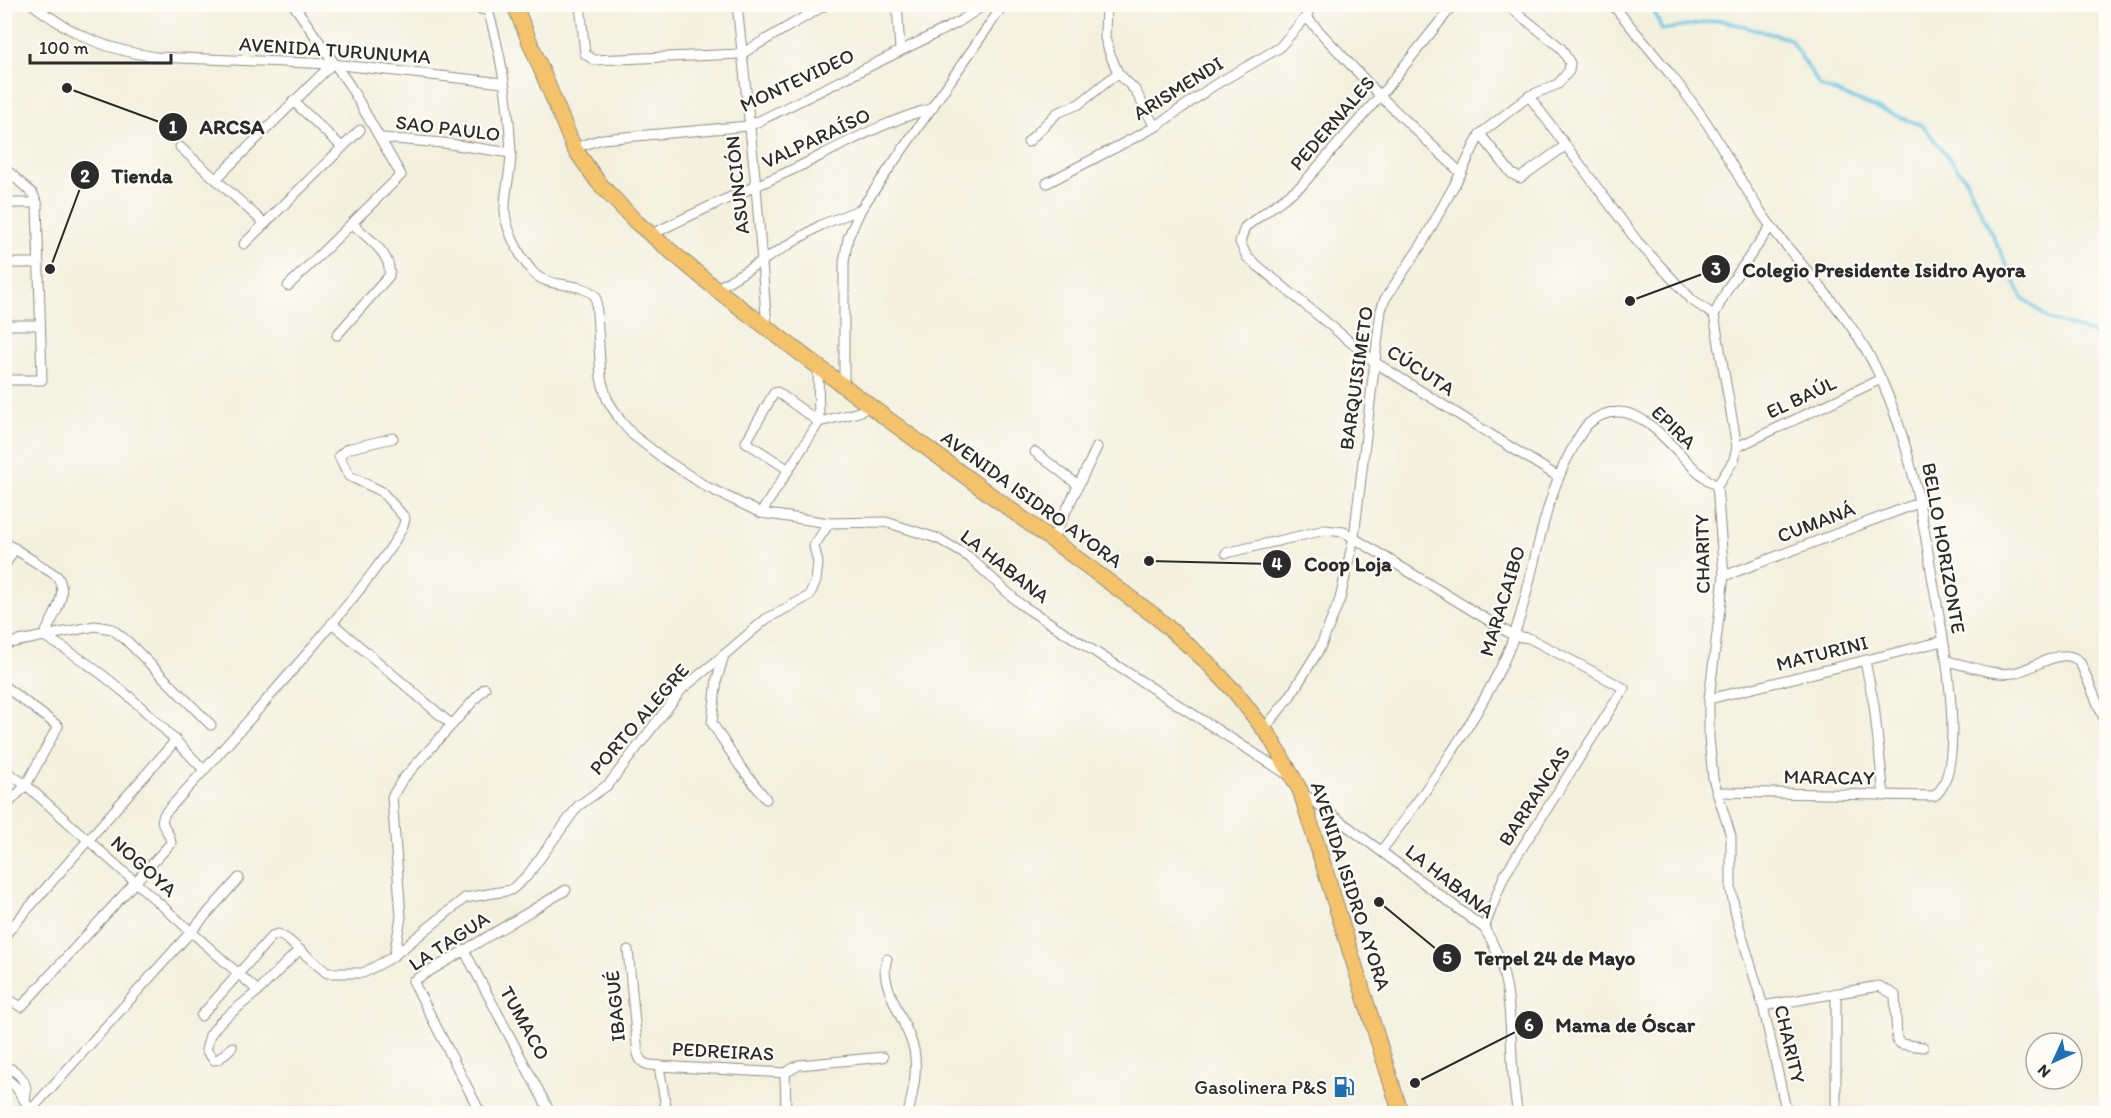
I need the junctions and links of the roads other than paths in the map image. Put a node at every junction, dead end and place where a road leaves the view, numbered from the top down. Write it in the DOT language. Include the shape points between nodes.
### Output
graph roads {
  1 [pos="32,4"];
  2 [pos="293,4"];
  3 [pos="301,4"];
  4 [pos="451,4"];
  5 [pos="514,4"];
  6 [pos="580,4"];
  7 [pos="737,4"];
  8 [pos="827,4"];
  9 [pos="897,4"];
  10 [pos="986,4"];
  11 [pos="1004,4"];
  12 [pos="1106,4"];
  13 [pos="1312,4"];
  14 [pos="1454,4"];
  15 [pos="1506,4"];
  16 [pos="1612,4"];
  17 [pos="487,7"];
  18 [pos="300,16"];
  19 [pos="1306,17"];
  20 [pos="900,50"];
  21 [pos="741,54"];
  22 [pos="332,64"];
  23 [pos="1118,73"];
  24 [pos="503,84"];
  25 [pos="1380,96"];
  26 [pos="1529,96"];
  27 [pos="293,101"];
  28 [pos="933,108"];
  29 [pos="749,126"];
  30 [pos="1155,127"];
  31 [pos="360,130"];
  32 [pos="1480,134"];
  33 [pos="382,138"];
  34 [pos="1028,141"];
  35 [pos="1565,146"];
  36 [pos="180,147"];
  37 [pos="342,147"];
  38 [pos="574,148"];
  39 [pos="511,153"];
  40 [pos="6,171"];
  41 [pos="1461,173"];
  42 [pos="216,179"];
  43 [pos="1047,183"];
  44 [pos="756,186"];
  45 [pos="4,203"];
  46 [pos="37,203"];
  47 [pos="861,209"];
  48 [pos="265,224"];
  49 [pos="353,224"];
  50 [pos="1771,226"];
  51 [pos="651,235"];
  52 [pos="244,244"];
  53 [pos="1247,257"];
  54 [pos="762,261"];
  55 [pos="38,262"];
  56 [pos="4,263"];
  57 [pos="288,286"];
  58 [pos="716,288"];
  59 [pos="1714,315"];
  60 [pos="4,325"];
  61 [pos="40,325"];
  62 [pos="767,327"];
  63 [pos="337,334"];
  64 [pos="1376,363"];
  65 [pos="818,366"];
  66 [pos="1881,379"];
  67 [pos="4,380"];
  68 [pos="844,386"];
  69 [pos="870,406"];
  70 [pos="1600,416"];
  71 [pos="819,422"];
  72 [pos="393,438"];
  73 [pos="1097,447"];
  74 [pos="1737,447"];
  75 [pos="1035,452"];
  76 [pos="789,470"];
  77 [pos="1557,476"];
  78 [pos="1078,485"];
  79 [pos="1717,486"];
  80 [pos="1921,502"];
  81 [pos="761,513"];
  82 [pos="830,523"];
  83 [pos="1354,537"];
  84 [pos="1052,540"];
  85 [pos="4,542"];
  86 [pos="15,548"];
  87 [pos="1226,553"];
  88 [pos="4,567"];
  89 [pos="1724,576"];
  90 [pos="332,623"];
  91 [pos="44,636"];
  92 [pos="1514,636"];
  93 [pos="1943,641"];
  94 [pos="4,644"];
  95 [pos="724,655"];
  96 [pos="1865,661"];
  97 [pos="1947,661"];
  98 [pos="4,686"];
  99 [pos="485,688"];
  100 [pos="1709,699"];
  101 [pos="2106,723"];
  102 [pos="211,725"];
  103 [pos="452,725"];
  104 [pos="1264,729"];
  105 [pos="176,740"];
  106 [pos="4,770"];
  107 [pos="204,770"];
  108 [pos="26,785"];
  109 [pos="1297,785"];
  110 [pos="1716,792"];
  111 [pos="1939,793"];
  112 [pos="1884,796"];
  113 [pos="766,799"];
  114 [pos="4,808"];
  115 [pos="89,842"];
  116 [pos="1382,850"];
  117 [pos="239,878"];
  118 [pos="135,883"];
  119 [pos="566,890"];
  120 [pos="1484,928"];
  121 [pos="190,932"];
  122 [pos="4,936"];
  123 [pos="299,950"];
  124 [pos="464,950"];
  125 [pos="628,950"];
  126 [pos="392,956"];
  127 [pos="887,959"];
  128 [pos="239,974"];
  129 [pos="258,991"];
  130 [pos="1836,993"];
  131 [pos="4,996"];
  132 [pos="1763,1005"];
  133 [pos="201,1016"];
  134 [pos="232,1047"];
  135 [pos="1923,1047"];
  136 [pos="883,1057"];
  137 [pos="4,1065"];
  138 [pos="659,1066"];
  139 [pos="785,1073"];
  140 [pos="4,1076"];
  141 [pos="25,1100"];
  142 [pos="1836,1103"];
  143 [pos="32,1112"];
  144 [pos="481,1113"];
  145 [pos="551,1113"];
  146 [pos="667,1113"];
  147 [pos="786,1113"];
  148 [pos="908,1113"];
  149 [pos="1401,1113"];
  150 [pos="1518,1113"];
  151 [pos="1787,1113"];
  1 -- 22 [label="street, AVENIDA TURUNUMA" via="83,37 130,53"];
  2 -- 18 [label="street"];
  3 -- 18 [label="street"];
  4 -- 17 [label="street"];
  5 -- 38 [label="main road, AVENIDA ISIDRO AYORA"];
  6 -- 21 [label="street" via="588,58"];
  7 -- 21 [label="street, ASUNCIÓN"];
  8 -- 21 [label="street"];
  9 -- 20 [label="street"];
  10 -- 20 [label="street, MONTEVIDEO"];
  11 -- 28 [label="street"];
  12 -- 23 [label="street" via="1105,38"];
  13 -- 19 [label="street, ARISMENDI"];
  14 -- 25 [label="street, PEDERNALES"];
  15 -- 26 [label="street, BARQUISIMETO" via="1561,48 1570,63 1569,71 1558,84"];
  16 -- 50 [label="street, BELLO HORIZONTE" via="1678,84"];
  17 -- 24 [label="street"];
  18 -- 22 [label="street"];
  19 -- 25 [label="street"];
  19 -- 30 [label="street, ARISMENDI" via="1279,48 1213,86"];
  20 -- 29 [label="street, MONTEVIDEO"];
  21 -- 29 [label="street, ASUNCIÓN"];
  22 -- 24 [label="street, AVENIDA TURUNUMA"];
  22 -- 27 [label="street"];
  22 -- 33 [label="street"];
  23 -- 30 [label="street" via="1135,90"];
  23 -- 34 [label="street" via="1087,99 1057,113"];
  24 -- 39 [label="street"];
  25 -- 41 [label="street"];
  25 -- 53 [label="street, PEDERNALES" via="1302,185 1245,227 1240,242"];
  26 -- 32 [label="street, BARQUISIMETO"];
  26 -- 35 [label="street"];
  27 -- 37 [label="street"];
  27 -- 42 [label="street"];
  28 -- 44 [label="street, VALPARAÍSO" via="906,116"];
  28 -- 47 [label="street"];
  29 -- 38 [label="street, MONTEVIDEO" via="602,139"];
  29 -- 44 [label="street, ASUNCIÓN"];
  30 -- 43 [label="street, ARISMENDI"];
  31 -- 37 [label="street"];
  32 -- 35 [label="street" via="1512,174 1520,178"];
  32 -- 41 [label="street, BARQUISIMETO"];
  33 -- 39 [label="street, SAO PAULO"];
  33 -- 49 [label="street" via="401,176"];
  35 -- 59 [label="street" via="1637,241 1693,301"];
  36 -- 42 [label="street"];
  37 -- 48 [label="street"];
  38 -- 51 [label="main road, AVENIDA ISIDRO AYORA" via="615,201"];
  39 -- 81 [label="street, LA HABANA" via="505,217 525,261 537,277 587,290 596,297 601,378 607,399 620,420 664,459 707,487"];
  40 -- 46 [label="street" via="33,194"];
  41 -- 64 [label="street, BARQUISIMETO" via="1422,244 1385,299"];
  42 -- 48 [label="street"];
  44 -- 51 [label="street, VALPARAÍSO" via="701,208"];
  44 -- 54 [label="street, ASUNCIÓN"];
  45 -- 46 [label="street"];
  46 -- 55 [label="street"];
  47 -- 54 [label="street" via="821,225"];
  47 -- 68 [label="street" via="848,238 844,262"];
  48 -- 52 [label="street"];
  49 -- 57 [label="street"];
  49 -- 63 [label="street" via="386,256 390,268 388,276"];
  50 -- 59 [label="street" via="1729,286"];
  50 -- 66 [label="street, BELLO HORIZONTE" via="1858,336"];
  51 -- 58 [label="main road, AVENIDA ISIDRO AYORA"];
  53 -- 64 [label="street, CÚCUTA"];
  54 -- 58 [label="street"];
  54 -- 62 [label="street, ASUNCIÓN"];
  55 -- 56 [label="street"];
  55 -- 61 [label="street"];
  58 -- 62 [label="main road, AVENIDA ISIDRO AYORA"];
  59 -- 74 [label="street"];
  60 -- 61 [label="street"];
  61 -- 67 [label="street" via="42,380"];
  62 -- 65 [label="main road, AVENIDA ISIDRO AYORA"];
  64 -- 77 [label="street, CÚCUTA"];
  64 -- 83 [label="street, BARQUISIMETO"];
  65 -- 68 [label="main road, AVENIDA ISIDRO AYORA"];
  65 -- 71 [label="street"];
  66 -- 74 [label="street, EL BAÚL"];
  66 -- 80 [label="street, BELLO HORIZONTE" via="1903,436"];
  68 -- 69 [label="main road, AVENIDA ISIDRO AYORA"];
  69 -- 71 [label="street"];
  69 -- 84 [label="main road, AVENIDA ISIDRO AYORA"];
  70 -- 77 [label="street, MARACAIBO" via="1579,436"];
  70 -- 79 [label="street, EPIRA" via="1615,412 1636,415 1648,422 1692,468"];
  71 -- 76 [label="street"];
  71 -- 76 [label="street" via="774,393 746,442"];
  72 -- 90 [label="street" via="347,449 339,456 349,476 381,491 406,521"];
  73 -- 78 [label="street"];
  74 -- 79 [label="street, CHARITY" via="1734,460"];
  75 -- 78 [label="street"];
  76 -- 81 [label="street"];
  77 -- 92 [label="street, MARACAIBO"];
  78 -- 84 [label="street"];
  79 -- 89 [label="street, CHARITY"];
  80 -- 89 [label="street, CUMANÁ"];
  80 -- 93 [label="street, BELLO HORIZONTE"];
  81 -- 82 [label="street, LA HABANA"];
  82 -- 95 [label="street, PORTO ALEGRE" via="814,546 818,563 809,596 766,619"];
  82 -- 109 [label="street, LA HABANA" via="886,522 939,539 969,557 1020,604"];
  83 -- 87 [label="street" via="1325,530"];
  83 -- 92 [label="street"];
  83 -- 104 [label="street, BARQUISIMETO" via="1340,599 1326,636"];
  84 -- 104 [label="main road, AVENIDA ISIDRO AYORA" via="1179,636 1236,693"];
  85 -- 86 [label="street"];
  86 -- 88 [label="street"];
  86 -- 91 [label="street" via="63,584 63,594"];
  89 -- 100 [label="street, CHARITY"];
  90 -- 103 [label="street"];
  90 -- 107 [label="street"];
  91 -- 94 [label="street"];
  91 -- 102 [label="street" via="95,626 112,629"];
  91 -- 105 [label="street" via="121,687"];
  92 -- 116 [label="street, MARACAIBO" via="1480,705"];
  92 -- 120 [label="street, BARRANCAS" via="1529,638 1624,688 1504,876"];
  93 -- 96 [label="street, MATURINI"];
  93 -- 97 [label="street, BELLO HORIZONTE"];
  95 -- 113 [label="street" via="712,723"];
  95 -- 126 [label="street, PORTO ALEGRE" via="682,689 609,784 578,806 527,876 511,890 465,898"];
  96 -- 100 [label="street, MATURINI"];
  96 -- 112 [label="street"];
  97 -- 101 [label="street" via="2013,673 2061,656 2072,656 2080,662"];
  97 -- 111 [label="street, BELLO HORIZONTE" via="1953,720 1945,779"];
  98 -- 108 [label="street" via="58,726"];
  99 -- 103 [label="street"];
  100 -- 110 [label="street, CHARITY"];
  103 -- 126 [label="street" via="392,797 401,917"];
  104 -- 109 [label="main road, AVENIDA ISIDRO AYORA"];
  105 -- 107 [label="street"];
  105 -- 115 [label="street"];
  106 -- 108 [label="street, NOGOYA"];
  107 -- 118 [label="street" via="161,818 171,843"];
  108 -- 114 [label="street"];
  108 -- 115 [label="street, NOGOYA"];
  109 -- 116 [label="street, LA HABANA"];
  109 -- 149 [label="main road, AVENIDA ISIDRO AYORA"];
  110 -- 112 [label="street, MARACAY"];
  110 -- 132 [label="street, CHARITY" via="1731,836 1731,889 1736,916"];
  111 -- 112 [label="street, MARACAY" via="1929,798"];
  115 -- 118 [label="street, NOGOYA"];
  115 -- 122 [label="street"];
  116 -- 120 [label="street, LA HABANA"];
  117 -- 121 [label="street"];
  118 -- 121 [label="street, NOGOYA"];
  118 -- 131 [label="street" via="21,1007"];
  119 -- 124 [label="street, LA TAGUA"];
  120 -- 150 [label="street, LA HABANA" via="1503,968"];
  121 -- 128 [label="street, NOGOYA"];
  121 -- 143 [label="street"];
  123 -- 126 [label="street, PORTO ALEGRE" via="327,973 363,973"];
  123 -- 128 [label="street, PORTO ALEGRE" via="278,934 272,936"];
  123 -- 129 [label="street"];
  124 -- 144 [label="street, LA TAGUA" via="413,981"];
  124 -- 145 [label="street, TUMACO"];
  125 -- 138 [label="street, IBAGUÉ" via="638,1054 645,1064"];
  127 -- 148 [label="street" via="883,969 887,984 914,1050 916,1069"];
  128 -- 129 [label="street, NOGOYA"];
  128 -- 133 [label="street"];
  129 -- 134 [label="street" via="220,1022 210,1035 206,1050 214,1060"];
  130 -- 132 [label="street"];
  130 -- 135 [label="street" via="1862,987 1886,988 1896,1000 1897,1040"];
  130 -- 142 [label="street"];
  132 -- 151 [label="street, CHARITY"];
  136 -- 139 [label="street" via="799,1065"];
  137 -- 141 [label="street" via="25,1082"];
  138 -- 139 [label="street, PEDREIRAS"];
  138 -- 146 [label="street"];
  139 -- 147 [label="street"];
  140 -- 141 [label="street"];
  141 -- 143 [label="street"];
}
